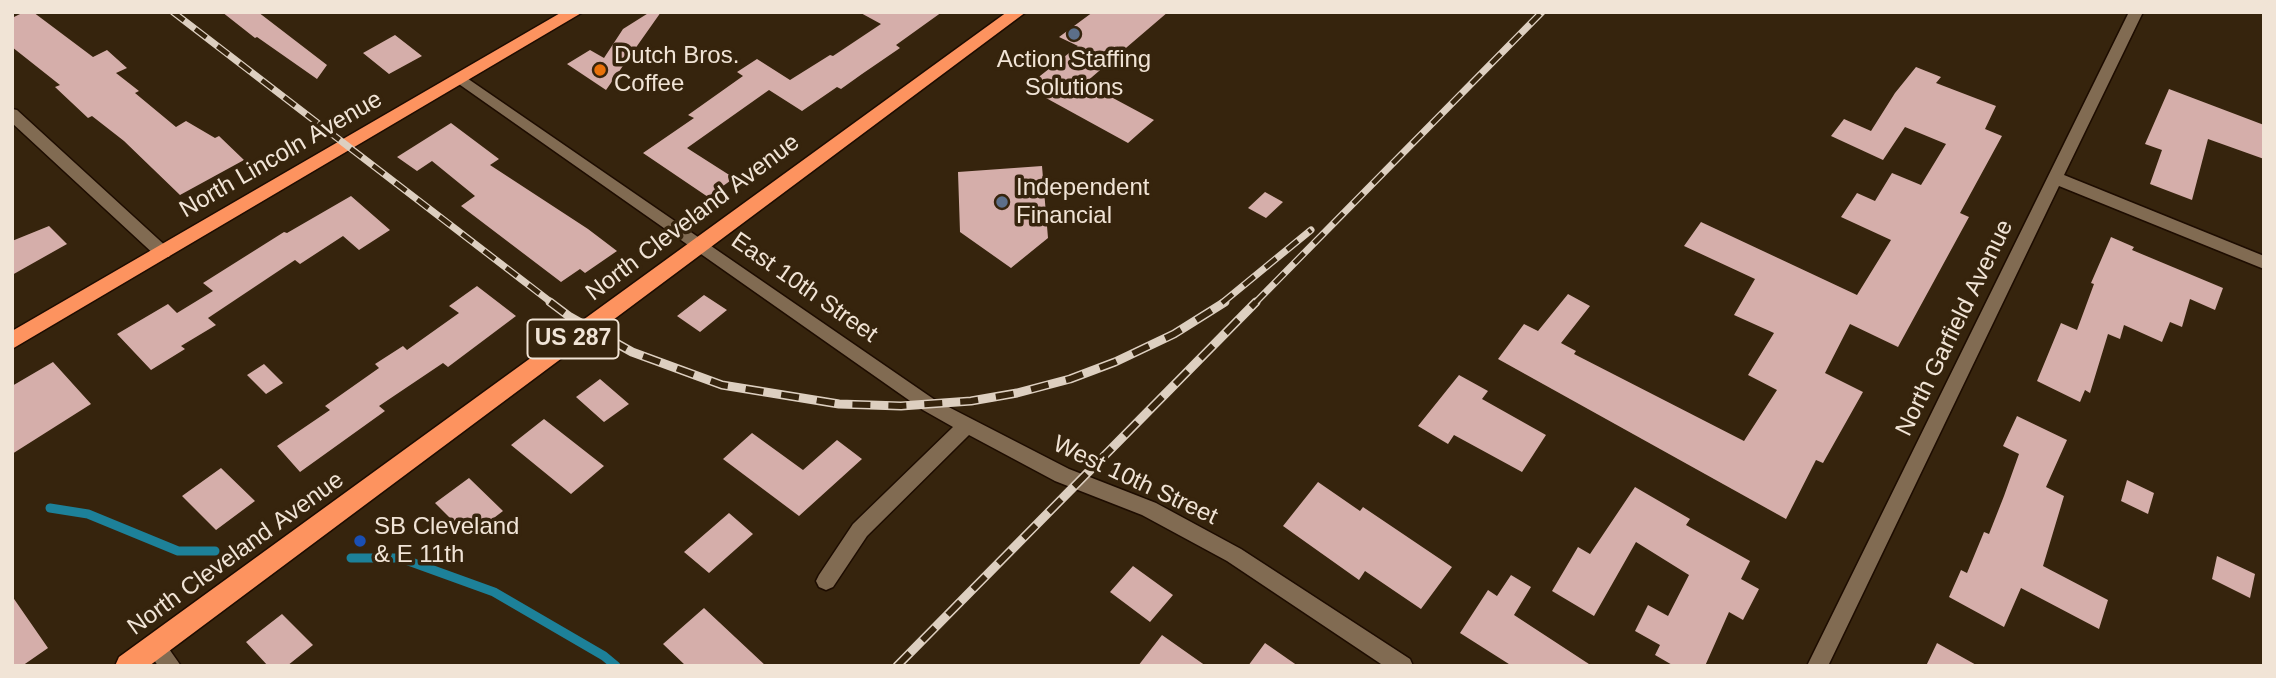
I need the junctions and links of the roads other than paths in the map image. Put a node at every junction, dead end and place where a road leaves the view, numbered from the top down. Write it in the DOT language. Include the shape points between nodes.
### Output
graph roads {
  1 [pos="575,12"];
  2 [pos="1018,12"];
  3 [pos="2136,12"];
  4 [pos="461,79"];
  5 [pos="12,114"];
  6 [pos="2056,178"];
  7 [pos="699,246"];
  8 [pos="163,253"];
  9 [pos="2264,263"];
  10 [pos="12,341"];
  11 [pos="912,394"];
  12 [pos="965,426"];
  13 [pos="825,581"];
  14 [pos="155,646"];
  15 [pos="128,666"];
  16 [pos="171,666"];
  17 [pos="1403,666"];
  18 [pos="1817,666"];
  1 -- 4 [label="highway, North Lincoln Avenue"];
  2 -- 7 [label="highway, North Cleveland Avenue / US 287"];
  3 -- 6 [label="street, North Garfield Avenue"];
  4 -- 7 [label="street, East 10th Street"];
  4 -- 8 [label="highway, North Lincoln Avenue"];
  5 -- 8 [label="street"];
  6 -- 9 [label="street"];
  6 -- 18 [label="street, North Garfield Avenue"];
  7 -- 11 [label="street, East 10th Street"];
  7 -- 14 [label="highway, North Cleveland Avenue / US 287"];
  8 -- 10 [label="highway, North Lincoln Avenue"];
  11 -- 12 [label="street, West 10th Street"];
  12 -- 13 [label="street" via="860,530"];
  12 -- 17 [label="street, West 10th Street" via="1062,475 1149,509 1234,555"];
  14 -- 15 [label="highway, North Cleveland Avenue / US 287"];
  14 -- 16 [label="street"];
}
